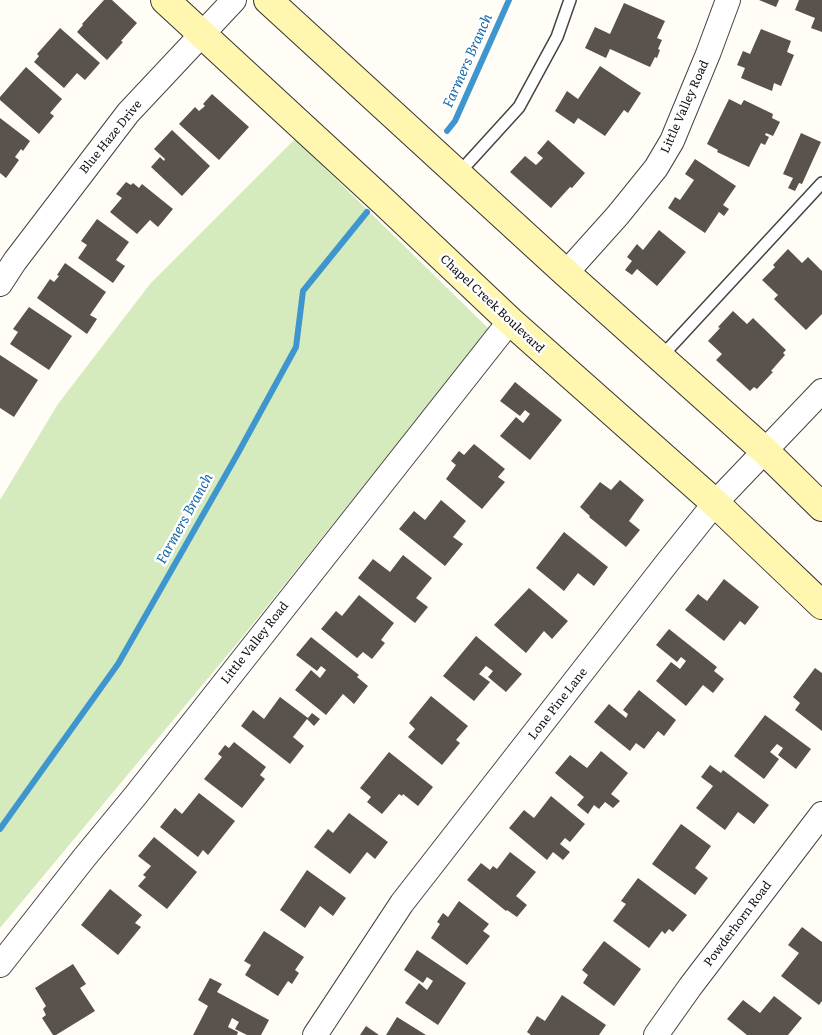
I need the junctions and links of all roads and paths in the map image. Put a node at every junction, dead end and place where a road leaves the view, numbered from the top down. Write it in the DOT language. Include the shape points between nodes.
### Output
graph roads {
  1 [pos="165,0"];
  2 [pos="234,0"];
  3 [pos="268,0"];
  4 [pos="570,0"];
  5 [pos="728,0"];
  6 [pos="202,34"];
  7 [pos="458,174"];
  8 [pos="822,183"];
  9 [pos="566,273"];
  10 [pos="0,284"];
  11 [pos="510,321"];
  12 [pos="661,357"];
  13 [pos="822,391"];
  14 [pos="765,451"];
  15 [pos="714,503"];
  16 [pos="822,508"];
  17 [pos="822,605"];
  18 [pos="822,814"];
  19 [pos="0,965"];
  20 [pos="315,1035"];
  21 [pos="656,1035"];
  1 -- 6 [label="main road, Chapel Creek Boulevard"];
  2 -- 6 [label="street, Blue Haze Drive"];
  3 -- 7 [label="main road"];
  4 -- 7 [label="lane" via="557,37 519,106"];
  5 -- 9 [label="street, Little Valley Road" via="672,141 656,168"];
  6 -- 10 [label="street, Blue Haze Drive" via="128,113"];
  6 -- 11 [label="main road, Chapel Creek Boulevard"];
  7 -- 9 [label="main road"];
  8 -- 12 [label="lane"];
  9 -- 12 [label="main road"];
  11 -- 15 [label="main road, Chapel Creek Boulevard"];
  11 -- 19 [label="street, Little Valley Road"];
  12 -- 14 [label="main road"];
  13 -- 14 [label="street, Lone Pine Lane"];
  14 -- 15 [label="street, Lone Pine Lane"];
  14 -- 16 [label="main road"];
  15 -- 17 [label="main road, Chapel Creek Boulevard"];
  15 -- 20 [label="street, Lone Pine Lane" via="402,903"];
  18 -- 21 [label="street, Powderhorn Road"];
}
